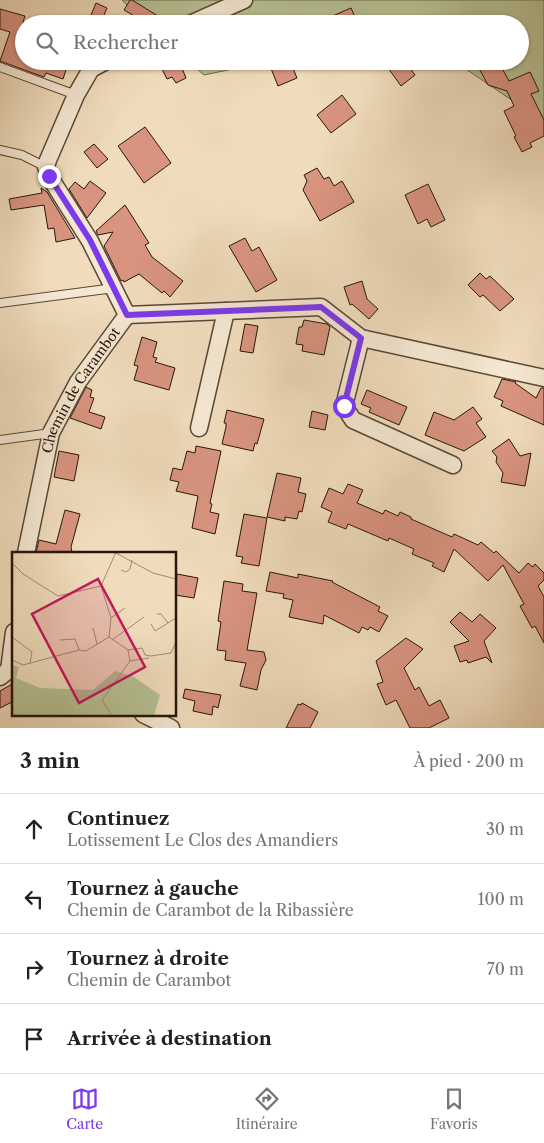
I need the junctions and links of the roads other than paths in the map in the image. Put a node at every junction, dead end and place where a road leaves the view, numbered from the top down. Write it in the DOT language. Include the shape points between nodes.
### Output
graph roads {
  1 [pos="244,0"];
  2 [pos="210,15"];
  3 [pos="0,67"];
  4 [pos="90,70"];
  5 [pos="76,94"];
  6 [pos="0,150"];
  7 [pos="46,167"];
  8 [pos="114,288"];
  9 [pos="0,303"];
  10 [pos="226,311"];
  11 [pos="127,315"];
  12 [pos="361,338"];
  13 [pos="544,378"];
  14 [pos="199,428"];
  15 [pos="51,433"];
  16 [pos="0,440"];
  17 [pos="453,465"];
  18 [pos="26,552"];
  19 [pos="12,644"];
  20 [pos="7,673"];
  21 [pos="147,716"];
  22 [pos="171,728"];
  1 -- 2 [label="street"];
  3 -- 5 [label="lane"];
  4 -- 5 [label="street"];
  5 -- 7 [label="street"];
  6 -- 7 [label="lane" via="22,155"];
  7 -- 8 [label="street, Chemin de Carambot" via="90,240"];
  8 -- 9 [label="lane"];
  8 -- 11 [label="street, Chemin de Carambot"];
  10 -- 11 [label="street"];
  10 -- 12 [label="street" via="321,307"];
  10 -- 14 [label="street"];
  11 -- 15 [label="street, Chemin de Carambot" via="78,382"];
  12 -- 13 [label="street"];
  12 -- 17 [label="street" via="344,406 353,420"];
  15 -- 16 [label="lane"];
  15 -- 18 [label="street, Chemin de Carambot"];
  19 -- 20 [label="street"];
  21 -- 22 [label="street"];
}
